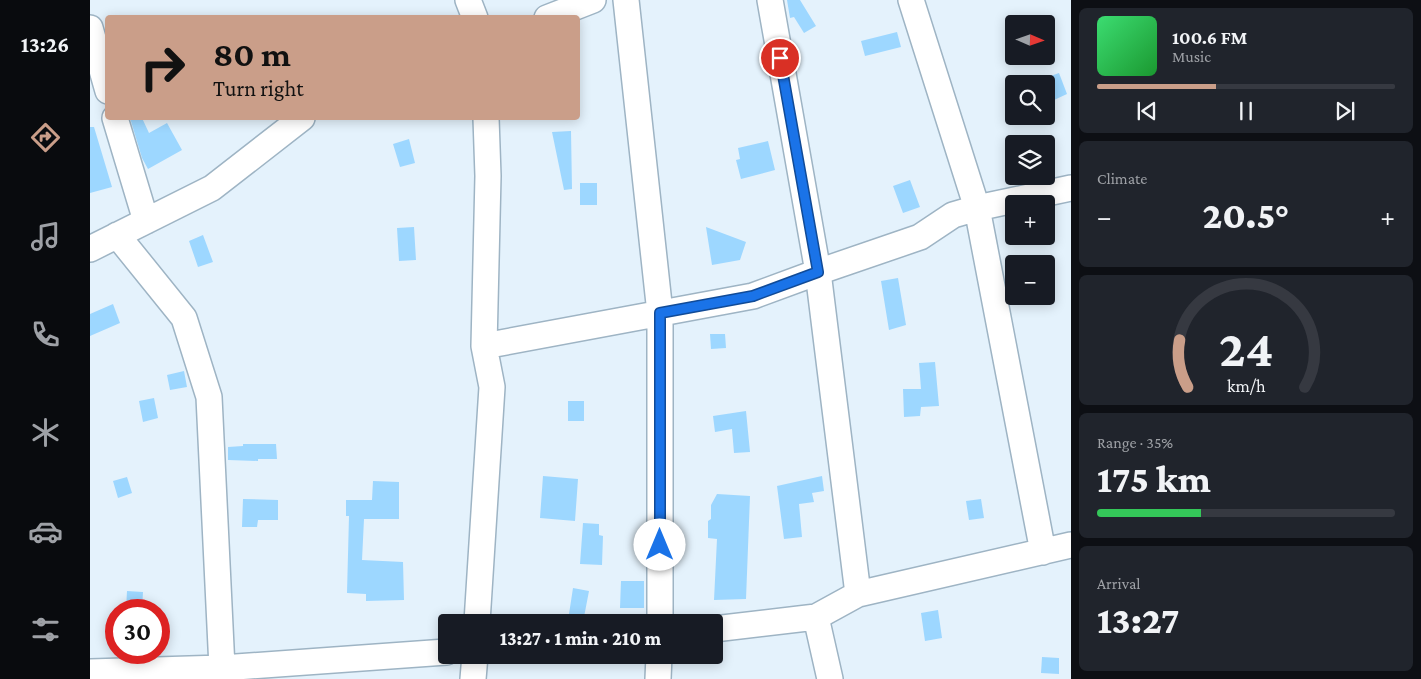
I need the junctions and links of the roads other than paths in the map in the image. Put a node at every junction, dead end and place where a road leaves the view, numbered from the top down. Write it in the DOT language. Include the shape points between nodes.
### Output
graph roads {
  1 [pos="468,0"];
  2 [pos="626,0"];
  3 [pos="770,0"];
  4 [pos="911,0"];
  5 [pos="585,2"];
  6 [pos="474,15"];
  7 [pos="554,15"];
  8 [pos="90,28"];
  9 [pos="105,80"];
  10 [pos="116,120"];
  11 [pos="299,120"];
  12 [pos="486,120"];
  13 [pos="1071,188"];
  14 [pos="977,208"];
  15 [pos="146,221"];
  16 [pos="117,235"];
  17 [pos="90,249"];
  18 [pos="818,272"];
  19 [pos="660,313"];
  20 [pos="484,346"];
  21 [pos="1071,545"];
  22 [pos="1043,552"];
  23 [pos="858,594"];
  24 [pos="478,614"];
  25 [pos="660,614"];
  26 [pos="816,617"];
  27 [pos="723,628"];
  28 [pos="438,653"];
  29 [pos="475,664"];
  30 [pos="659,664"];
  31 [pos="222,668"];
  32 [pos="90,672"];
  33 [pos="474,679"];
  34 [pos="658,679"];
  35 [pos="830,679"];
  1 -- 6 [label="street"];
  2 -- 19 [label="street"];
  3 -- 18 [label="street"];
  4 -- 14 [label="street"];
  5 -- 7 [label="street"];
  8 -- 9 [label="street"];
  10 -- 15 [label="street"];
  11 -- 15 [label="street" via="212,188"];
  12 -- 20 [label="street"];
  13 -- 14 [label="street"];
  14 -- 18 [label="street" via="953,215 920,237"];
  14 -- 22 [label="street"];
  15 -- 16 [label="street"];
  16 -- 17 [label="street"];
  16 -- 31 [label="street" via="184,318 209,397"];
  18 -- 19 [label="street" via="753,296"];
  18 -- 23 [label="street"];
  19 -- 20 [label="street"];
  19 -- 25 [label="street"];
  20 -- 24 [label="street" via="492,387"];
  21 -- 22 [label="street"];
  22 -- 23 [label="street"];
  23 -- 26 [label="street"];
  26 -- 27 [label="street"];
  26 -- 35 [label="street"];
  28 -- 31 [label="street"];
  29 -- 33 [label="street"];
  30 -- 34 [label="street"];
  31 -- 32 [label="street"];
}
